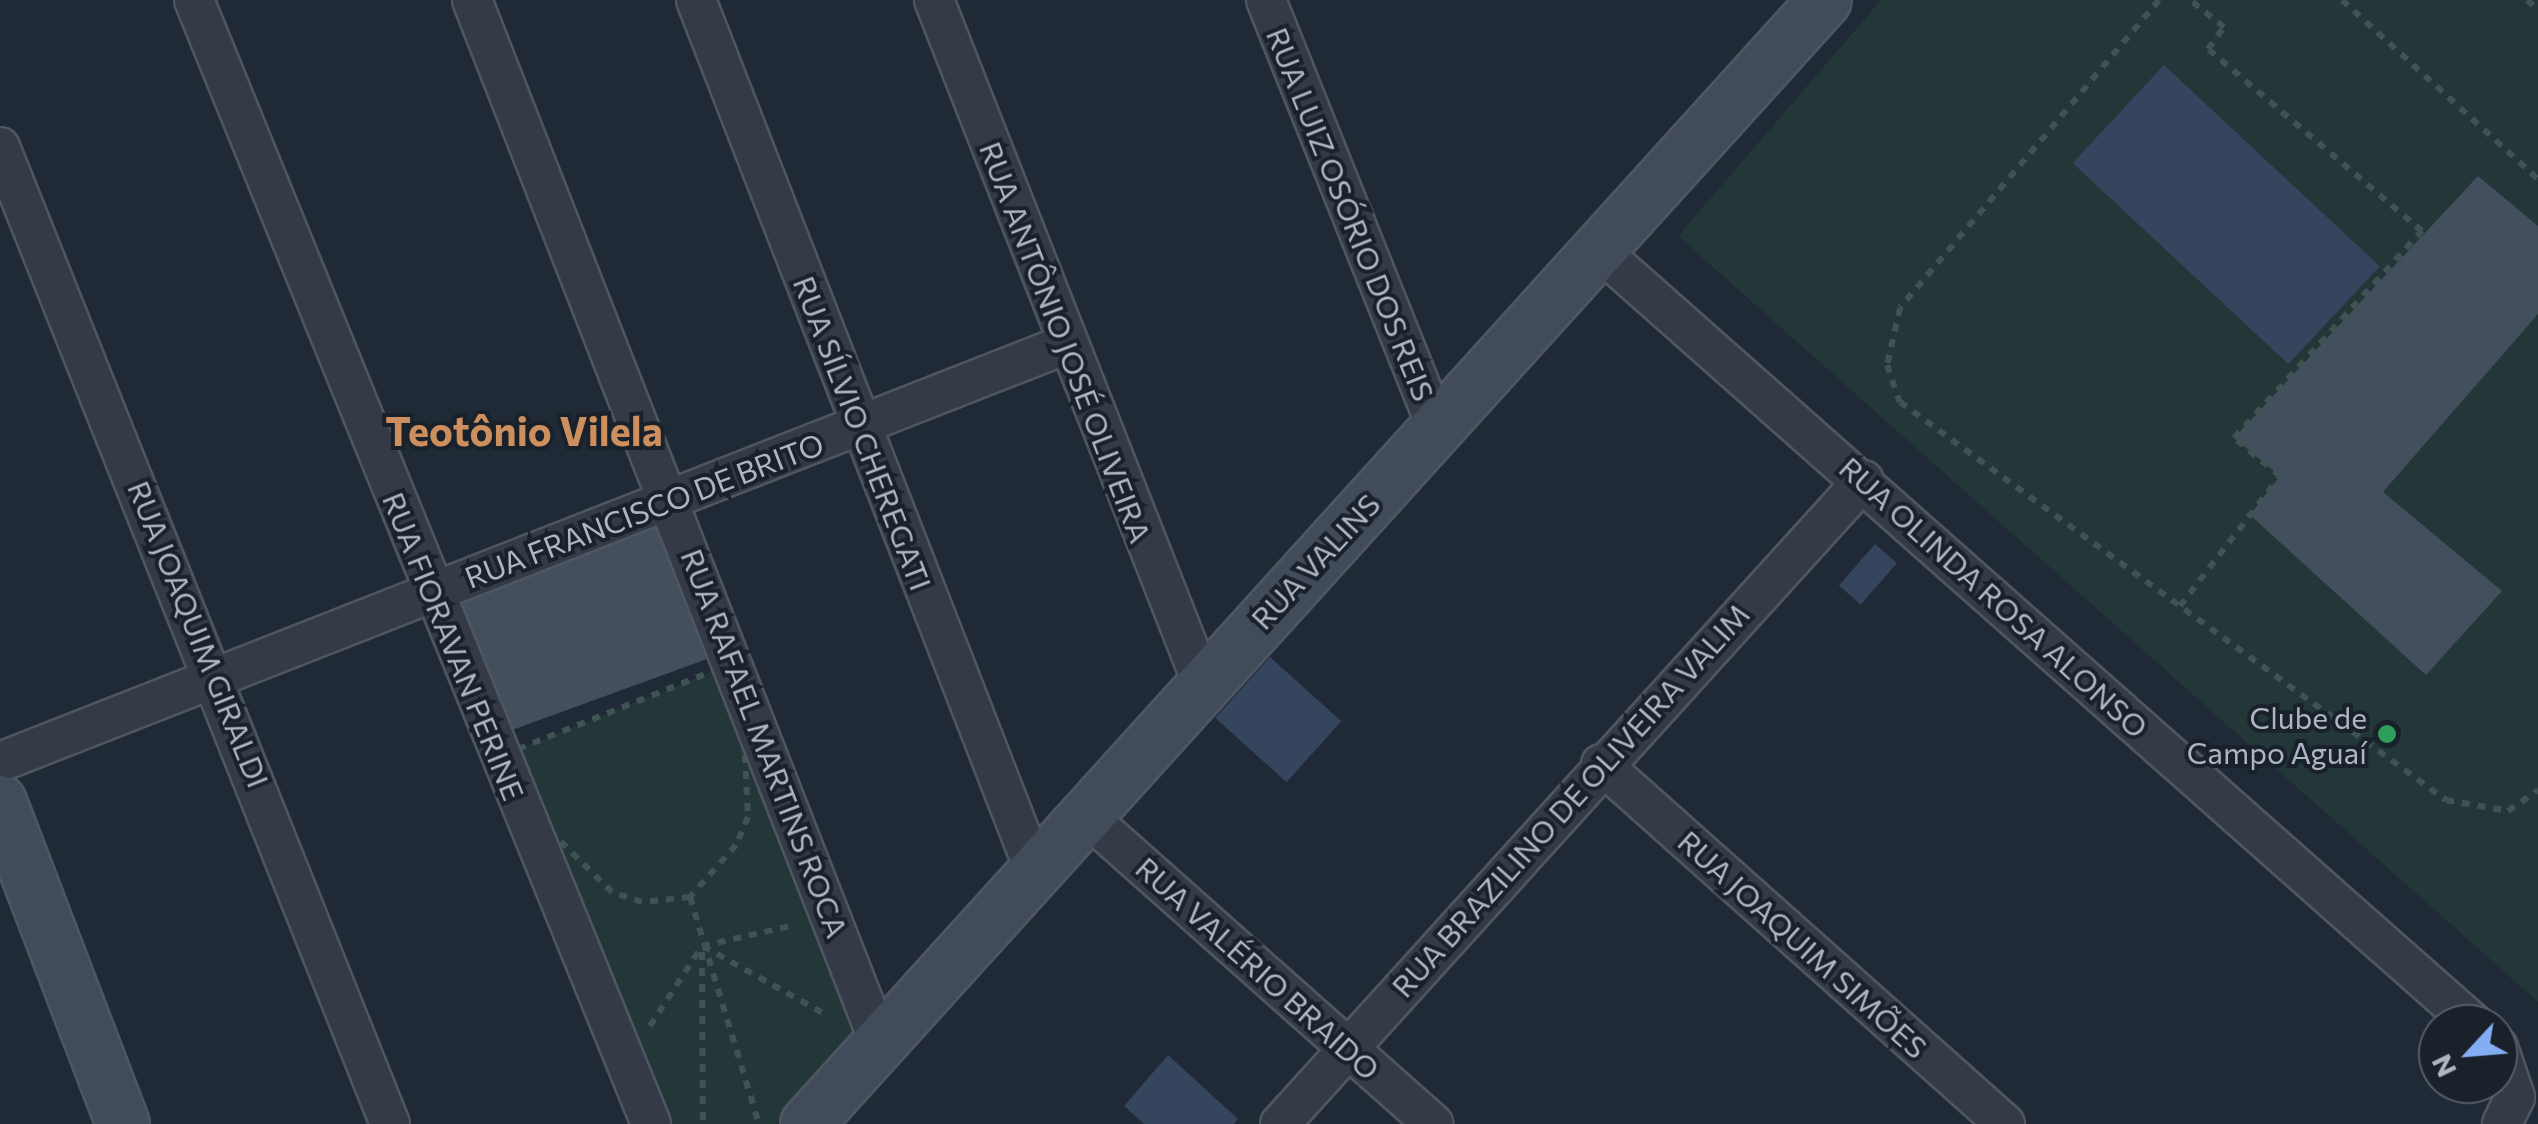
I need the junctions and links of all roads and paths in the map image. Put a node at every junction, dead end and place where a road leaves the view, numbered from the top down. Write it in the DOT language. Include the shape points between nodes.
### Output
graph roads {
  1 [pos="194,0"];
  2 [pos="472,0"];
  3 [pos="696,0"];
  4 [pos="934,0"];
  5 [pos="1266,0"];
  6 [pos="1825,0"];
  7 [pos="2159,0"];
  8 [pos="2190,0"];
  9 [pos="2342,0"];
  10 [pos="2527,0"];
  11 [pos="2538,10"];
  12 [pos="0,147"];
  13 [pos="2538,179"];
  14 [pos="1601,252"];
  15 [pos="1064,344"];
  16 [pos="860,428"];
  17 [pos="1437,428"];
  18 [pos="1864,480"];
  19 [pos="671,499"];
  20 [pos="432,590"];
  21 [pos="2180,606"];
  22 [pos="217,673"];
  23 [pos="1202,682"];
  24 [pos="0,762"];
  25 [pos="1600,764"];
  26 [pos="2538,790"];
  27 [pos="0,802"];
  28 [pos="1082,812"];
  29 [pos="1033,866"];
  30 [pos="690,897"];
  31 [pos="817,924"];
  32 [pos="702,946"];
  33 [pos="668,991"];
  34 [pos="2452,1004"];
  35 [pos="861,1033"];
  36 [pos="1346,1046"];
  37 [pos="123,1124"];
  38 [pos="390,1124"];
  39 [pos="650,1124"];
  40 [pos="703,1124"];
  41 [pos="759,1124"];
  42 [pos="808,1124"];
  43 [pos="1280,1124"];
  44 [pos="1434,1124"];
  45 [pos="2005,1124"];
  1 -- 20 [label="street, RUA FIORAVAN PERINE"];
  2 -- 19 [label="street, RUA RAFAEL MARTINS ROCA"];
  3 -- 16 [label="street, RUA SÍLVIO CHEREGATI"];
  4 -- 15 [label="street, RUA ANTÔNIO JOSÉ OLIVEIRA"];
  5 -- 17 [label="street, RUA LUIZ OSÓRIO DOS REIS"];
  6 -- 14 [label="street, RUA VALINS"];
  7 -- 21 [label="path" via="1900,308 1887,365 1900,402"];
  8 -- 21 [label="path" via="2224,27 2208,49 2422,231 2234,438 2280,476"];
  9 -- 13 [label="path"];
  10 -- 11 [label="path"];
  12 -- 22 [label="street, RUA JOAQUIM GIRALDI"];
  14 -- 17 [label="street, RUA VALINS"];
  14 -- 18 [label="street, RUA OLINDA ROSA ALONSO"];
  15 -- 16 [label="street, RUA FRANCISCO DE BRITO"];
  15 -- 23 [label="street, RUA ANTÔNIO JOSÉ OLIVEIRA"];
  16 -- 19 [label="street, RUA FRANCISCO DE BRITO"];
  16 -- 29 [label="street, RUA SÍLVIO CHEREGATI"];
  17 -- 23 [label="street, RUA VALINS"];
  18 -- 25 [label="street, RUA BRAZILINO DE OLIVEIRA VALIM"];
  18 -- 34 [label="street, RUA OLINDA ROSA ALONSO"];
  19 -- 20 [label="street, RUA FRANCISCO DE BRITO"];
  19 -- 35 [label="street, RUA RAFAEL MARTINS ROCA"];
  20 -- 22 [label="street, RUA FRANCISCO DE BRITO"];
  20 -- 39 [label="street, RUA FIORAVAN PERINE"];
  21 -- 26 [label="path" via="2446,800 2508,811"];
  22 -- 24 [label="street, RUA FRANCISCO DE BRITO"];
  22 -- 38 [label="street, RUA JOAQUIM GIRALDI"];
  23 -- 28 [label="street, RUA VALINS"];
  25 -- 36 [label="street, RUA BRAZILINO DE OLIVEIRA VALIM"];
  25 -- 45 [label="street, RUA JOAQUIM SIMÕES"];
  27 -- 37 [label="street"];
  28 -- 29 [label="street, RUA VALINS"];
  28 -- 36 [label="street, RUA VALÉRIO BRAIDO"];
  29 -- 35 [label="street, RUA VALINS"];
  30 -- 30 [label="path" via="642,902 580,867 551,832 518,749 716,670 744,739 748,817 716,879"];
  30 -- 32 [label="path"];
  31 -- 32 [label="path" via="758,927"];
  32 -- 33 [label="path"];
  32 -- 35 [label="path"];
  32 -- 40 [label="path"];
  32 -- 41 [label="path"];
  35 -- 42 [label="street, RUA VALINS"];
  36 -- 43 [label="street, RUA BRAZILINO DE OLIVEIRA VALIM"];
  36 -- 44 [label="street, RUA VALÉRIO BRAIDO"];
}
